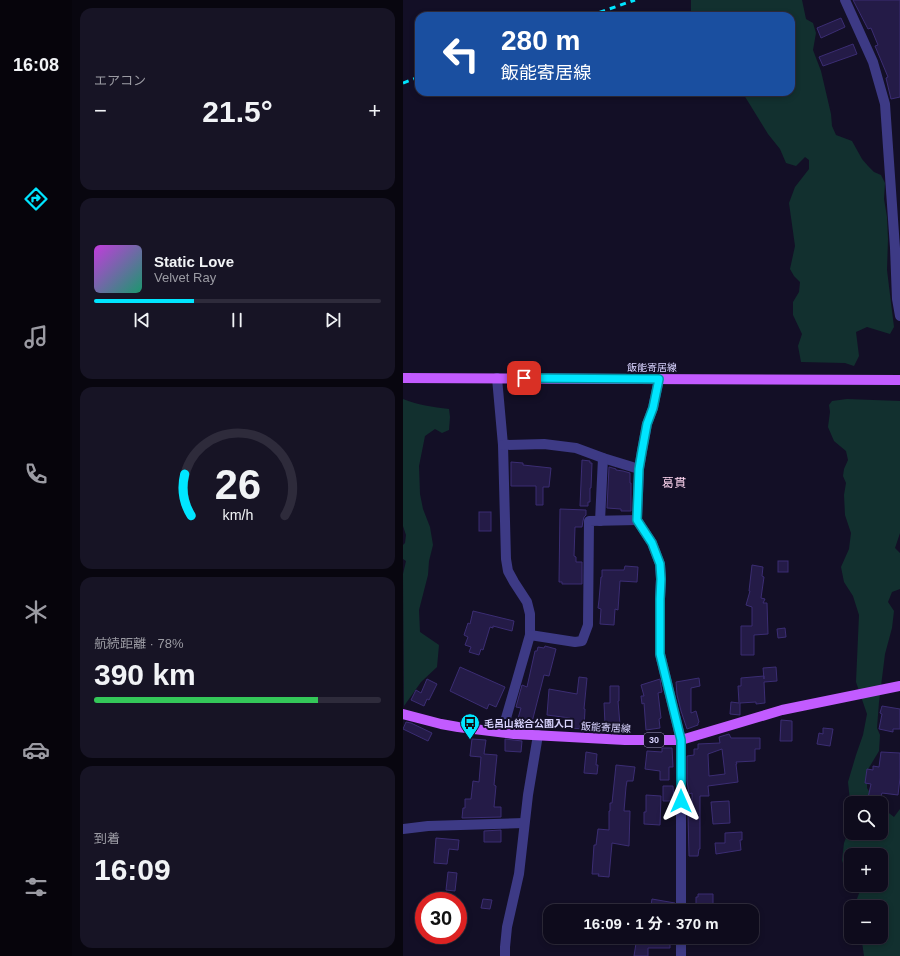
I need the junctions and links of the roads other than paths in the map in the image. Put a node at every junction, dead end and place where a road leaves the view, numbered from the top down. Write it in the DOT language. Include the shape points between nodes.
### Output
graph roads {
  1 [pos="845,0"];
  2 [pos="900,316"];
  3 [pos="403,378"];
  4 [pos="497,378"];
  5 [pos="659,379"];
  6 [pos="900,380"];
  7 [pos="503,445"];
  8 [pos="603,458"];
  9 [pos="639,469"];
  10 [pos="637,520"];
  11 [pos="600,521"];
  12 [pos="531,635"];
  13 [pos="900,686"];
  14 [pos="403,714"];
  15 [pos="502,732"];
  16 [pos="538,735"];
  17 [pos="681,740"];
  18 [pos="524,824"];
  19 [pos="403,829"];
  20 [pos="681,904"];
  21 [pos="681,944"];
  22 [pos="505,956"];
  23 [pos="681,956"];
  1 -- 2 [label="street" via="873,62 885,104"];
  3 -- 4 [label="main road, 飯能寄居線"];
  4 -- 5 [label="main road, 飯能寄居線"];
  4 -- 7 [label="street"];
  5 -- 6 [label="main road, 飯能寄居線"];
  5 -- 9 [label="street"];
  7 -- 8 [label="street" via="544,444 576,448"];
  7 -- 12 [label="street" via="506,559 508,571 527,602"];
  8 -- 9 [label="street"];
  8 -- 11 [label="street"];
  9 -- 10 [label="street"];
  10 -- 11 [label="street"];
  10 -- 17 [label="street" via="652,543 660,564 660,654"];
  11 -- 12 [label="street" via="589,521 588,625 582,641"];
  12 -- 15 [label="street"];
  13 -- 17 [label="main road, 飯能寄居線 / 30" via="782,710"];
  14 -- 15 [label="main road, 飯能寄居線 / 30" via="441,724"];
  15 -- 16 [label="main road, 飯能寄居線 / 30"];
  16 -- 17 [label="main road, 飯能寄居線 / 30"];
  16 -- 18 [label="street"];
  17 -- 20 [label="street"];
  18 -- 19 [label="street"];
  18 -- 22 [label="street" via="519,874 507,928"];
  21 -- 23 [label="street"];
}
